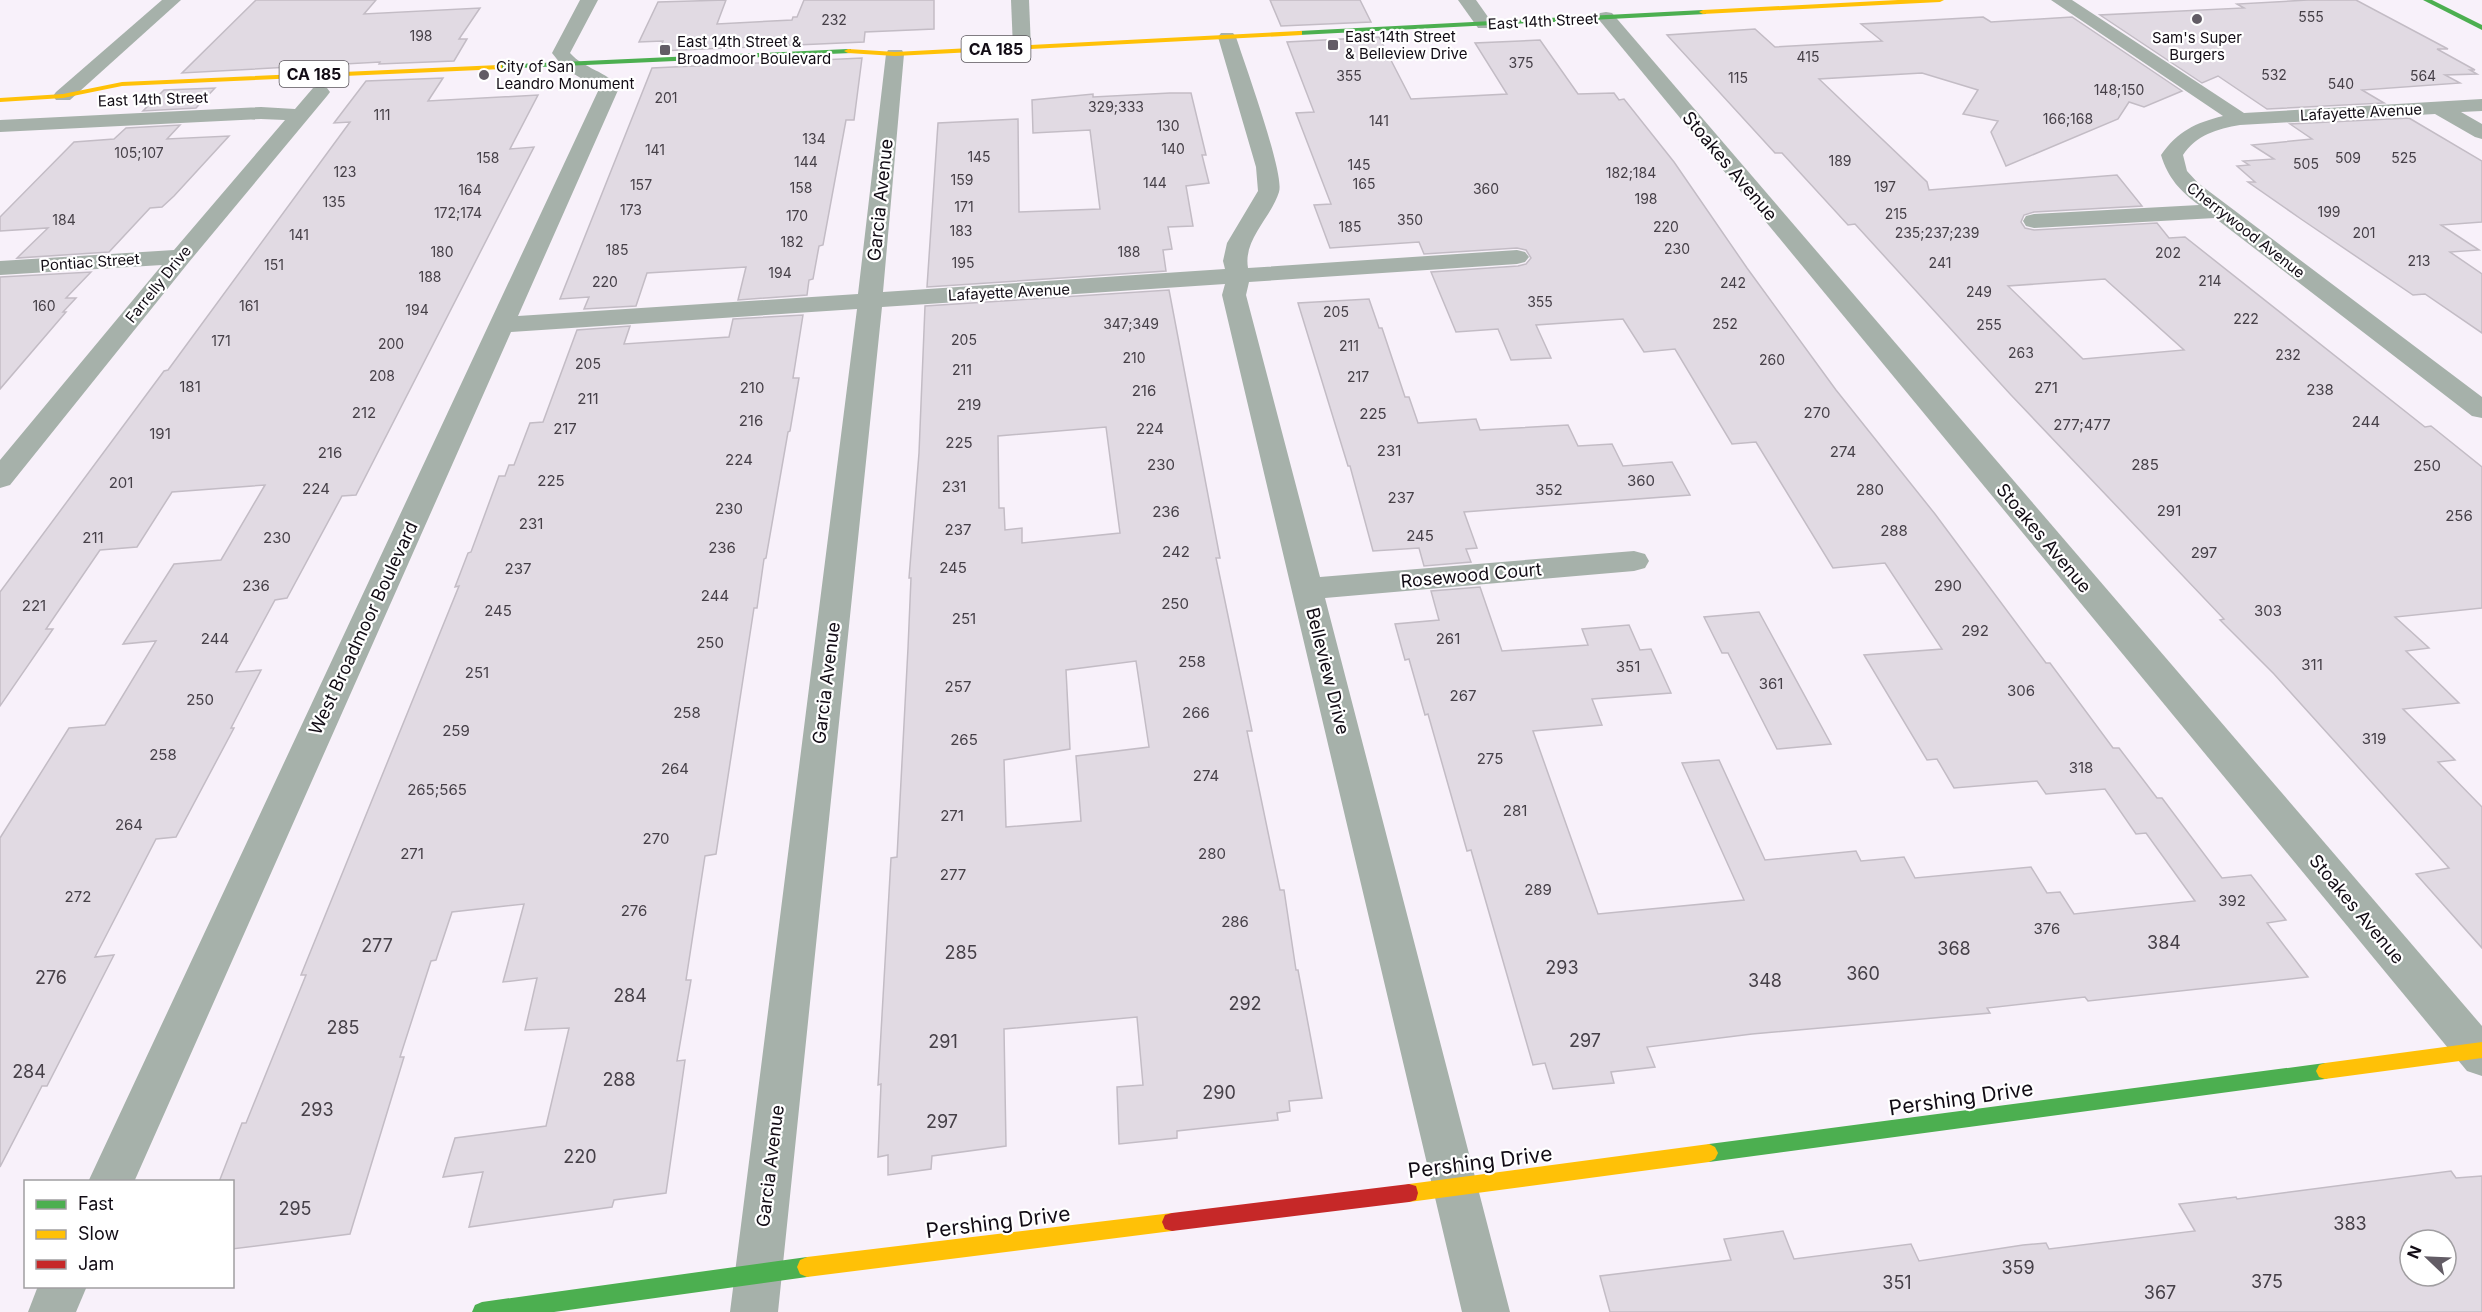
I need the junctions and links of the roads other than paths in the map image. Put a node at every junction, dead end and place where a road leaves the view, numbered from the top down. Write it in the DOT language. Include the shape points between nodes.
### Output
graph roads {
  1 [pos="172,0"];
  2 [pos="589,0"];
  3 [pos="1020,0"];
  4 [pos="1467,0"];
  5 [pos="1940,0"];
  6 [pos="2060,0"];
  7 [pos="2427,0"];
  8 [pos="1804,4"];
  9 [pos="1606,17"];
  10 [pos="1484,24"];
  11 [pos="2482,28"];
  12 [pos="1227,37"];
  13 [pos="1022,48"];
  14 [pos="895,54"];
  15 [pos="834,66"];
  16 [pos="567,71"];
  17 [pos="63,96"];
  18 [pos="312,98"];
  19 [pos="0,100"];
  20 [pos="99,103"];
  21 [pos="2482,105"];
  22 [pos="2439,108"];
  23 [pos="2240,119"];
  24 [pos="0,126"];
  25 [pos="2482,133"];
  26 [pos="2218,211"];
  27 [pos="2034,221"];
  28 [pos="181,256"];
  29 [pos="1516,257"];
  30 [pos="0,268"];
  31 [pos="1238,278"];
  32 [pos="870,300"];
  33 [pos="502,325"];
  34 [pos="2482,410"];
  35 [pos="0,479"];
  36 [pos="1634,561"];
  37 [pos="1308,589"];
  38 [pos="2480,1053"];
  39 [pos="112,1180"];
  40 [pos="1454,1187"];
  41 [pos="63,1288"];
  42 [pos="756,1292"];
  43 [pos="51,1312"];
  44 [pos="482,1312"];
  45 [pos="1486,1312"];
  1 -- 17 [label="street"];
  2 -- 16 [label="street" via="561,53"];
  3 -- 13 [label="street"];
  4 -- 10 [label="street"];
  5 -- 8 [label="main road, East 14th Street / CA 185"];
  6 -- 23 [label="street"];
  7 -- 11 [label="main road"];
  8 -- 9 [label="main road, East 14th Street / CA 185"];
  9 -- 10 [label="main road, East 14th Street / CA 185"];
  9 -- 38 [label="street, Stoakes Avenue"];
  10 -- 12 [label="main road, East 14th Street / CA 185"];
  12 -- 13 [label="main road, East 14th Street / CA 185"];
  12 -- 31 [label="street, Belleview Drive" via="1267,166 1269,191 1239,243 1235,261"];
  13 -- 14 [label="main road, East 14th Street / CA 185"];
  14 -- 15 [label="main road, East 14th Street / CA 185" via="860,64"];
  14 -- 16 [label="main road, East 14th Street / CA 185" via="862,50"];
  14 -- 32 [label="street, Garcia Avenue"];
  16 -- 17 [label="main road, East 14th Street / CA 185" via="122,84"];
  16 -- 33 [label="street, West Broadmoor Boulevard" via="611,77 609,88"];
  17 -- 19 [label="main road, CA 185"];
  17 -- 20 [label="main road, East 14th Street / CA 185"];
  18 -- 24 [label="street, East 14th Street" via="261,113"];
  18 -- 28 [label="street, Farrelly Drive"];
  21 -- 22 [label="street, Lafayette Avenue"];
  22 -- 23 [label="street, Lafayette Avenue"];
  22 -- 25 [label="street"];
  23 -- 26 [label="street, Cherrywood Avenue" via="2191,132 2172,154 2177,172"];
  26 -- 27 [label="street"];
  26 -- 34 [label="street, Cherrywood Avenue"];
  28 -- 30 [label="street, Pontiac Street"];
  28 -- 35 [label="street, Farrelly Drive"];
  29 -- 31 [label="street, Lafayette Avenue"];
  31 -- 32 [label="street, Lafayette Avenue"];
  31 -- 37 [label="street, Belleview Drive" via="1234,296"];
  32 -- 33 [label="street, Lafayette Avenue"];
  32 -- 42 [label="street, Garcia Avenue"];
  33 -- 39 [label="street, West Broadmoor Boulevard"];
  36 -- 37 [label="street, Rosewood Court"];
  37 -- 40 [label="street, Belleview Drive"];
  38 -- 40 [label="main road, Pershing Drive"];
  40 -- 42 [label="main road, Pershing Drive"];
  40 -- 45 [label="street, Belleview Drive"];
  41 -- 43 [label="street"];
  42 -- 44 [label="main road, Pershing Drive"];
}
